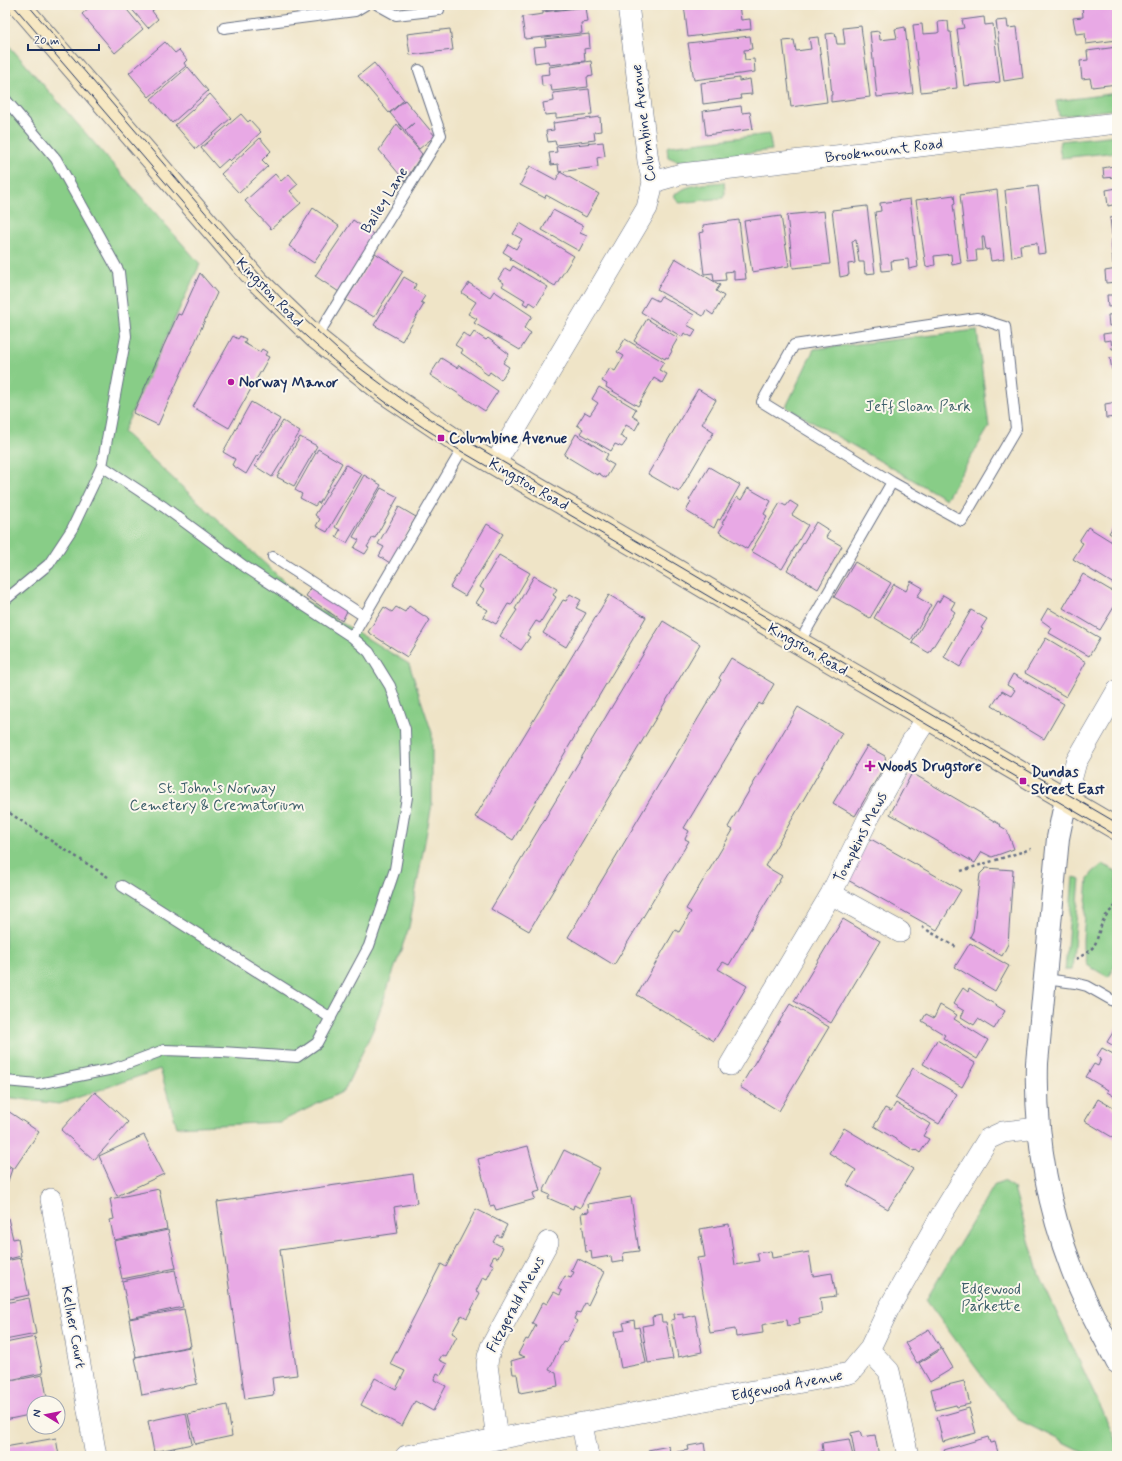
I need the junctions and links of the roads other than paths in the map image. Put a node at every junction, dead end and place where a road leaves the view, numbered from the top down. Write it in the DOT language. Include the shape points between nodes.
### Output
graph roads {
  1 [pos="365,5"];
  2 [pos="378,5"];
  3 [pos="628,5"];
  4 [pos="21,6"];
  5 [pos="439,10"];
  6 [pos="224,28"];
  7 [pos="419,70"];
  8 [pos="5,99"];
  9 [pos="1117,123"];
  10 [pos="653,182"];
  11 [pos="316,338"];
  12 [pos="464,446"];
  13 [pos="495,464"];
  14 [pos="102,466"];
  15 [pos="892,482"];
  16 [pos="273,557"];
  17 [pos="5,600"];
  18 [pos="364,616"];
  19 [pos="352,636"];
  20 [pos="799,643"];
  21 [pos="1117,691"];
  22 [pos="927,718"];
  23 [pos="1066,799"];
  24 [pos="1117,829"];
  25 [pos="122,886"];
  26 [pos="830,894"];
  27 [pos="900,932"];
  28 [pos="1044,979"];
  29 [pos="1117,1003"];
  30 [pos="332,1018"];
  31 [pos="730,1065"];
  32 [pos="5,1081"];
  33 [pos="1038,1128"];
  34 [pos="51,1199"];
  35 [pos="548,1242"];
  36 [pos="869,1350"];
  37 [pos="1117,1362"];
  38 [pos="582,1424"];
  39 [pos="497,1439"];
  40 [pos="96,1456"];
  41 [pos="406,1456"];
  42 [pos="588,1456"];
  43 [pos="908,1456"];
  1 -- 6 [label="lane" via="355,11"];
  2 -- 5 [label="lane" via="396,15"];
  3 -- 10 [label="street, Columbine Avenue" via="648,161"];
  4 -- 11 [label="main road, Kingston Road" via="258,282"];
  7 -- 11 [label="lane, Bailey Lane" via="441,135"];
  8 -- 14 [label="lane" via="56,159 118,272 126,336"];
  9 -- 10 [label="street, Brookmount Road" via="681,174"];
  10 -- 13 [label="street, Columbine Avenue" via="647,208"];
  11 -- 12 [label="main road, Kingston Road" via="382,391"];
  12 -- 13 [label="main road, Kingston Road"];
  12 -- 18 [label="lane"];
  13 -- 20 [label="main road, Kingston Road"];
  14 -- 17 [label="lane" via="72,529 49,564"];
  14 -- 19 [label="lane" via="164,507 244,566"];
  15 -- 15 [label="lane" via="762,402 794,345 977,318 1005,327 1016,429 962,521"];
  15 -- 20 [label="lane"];
  16 -- 18 [label="lane"];
  18 -- 19 [label="lane"];
  19 -- 30 [label="lane" via="368,652 390,686 405,729 408,797 395,869 369,946"];
  20 -- 22 [label="main road, Kingston Road"];
  21 -- 23 [label="street" via="1076,762"];
  22 -- 23 [label="main road, Kingston Road"];
  22 -- 26 [label="street, Tompkins Mews" via="868,819"];
  23 -- 24 [label="main road, Kingston Road"];
  23 -- 28 [label="street" via="1058,838"];
  25 -- 30 [label="lane"];
  26 -- 27 [label="street, Tompkins Mews"];
  26 -- 31 [label="street, Tompkins Mews"];
  28 -- 29 [label="lane" via="1087,986"];
  28 -- 33 [label="street" via="1037,1063"];
  30 -- 32 [label="lane" via="317,1043 297,1057 164,1050 113,1069 38,1084"];
  33 -- 36 [label="street, Edgewood Avenue" via="1003,1132 988,1139 942,1214 889,1308"];
  33 -- 37 [label="street" via="1050,1198 1060,1237 1072,1270"];
  34 -- 40 [label="street, Kellner Court"];
  35 -- 39 [label="street, Fitzgerald Mews" via="488,1357"];
  36 -- 38 [label="street, Edgewood Avenue" via="850,1373"];
  36 -- 43 [label="street" via="889,1371"];
  38 -- 39 [label="street, Edgewood Avenue"];
  38 -- 42 [label="street"];
  39 -- 41 [label="street, Edgewood Avenue"];
}
